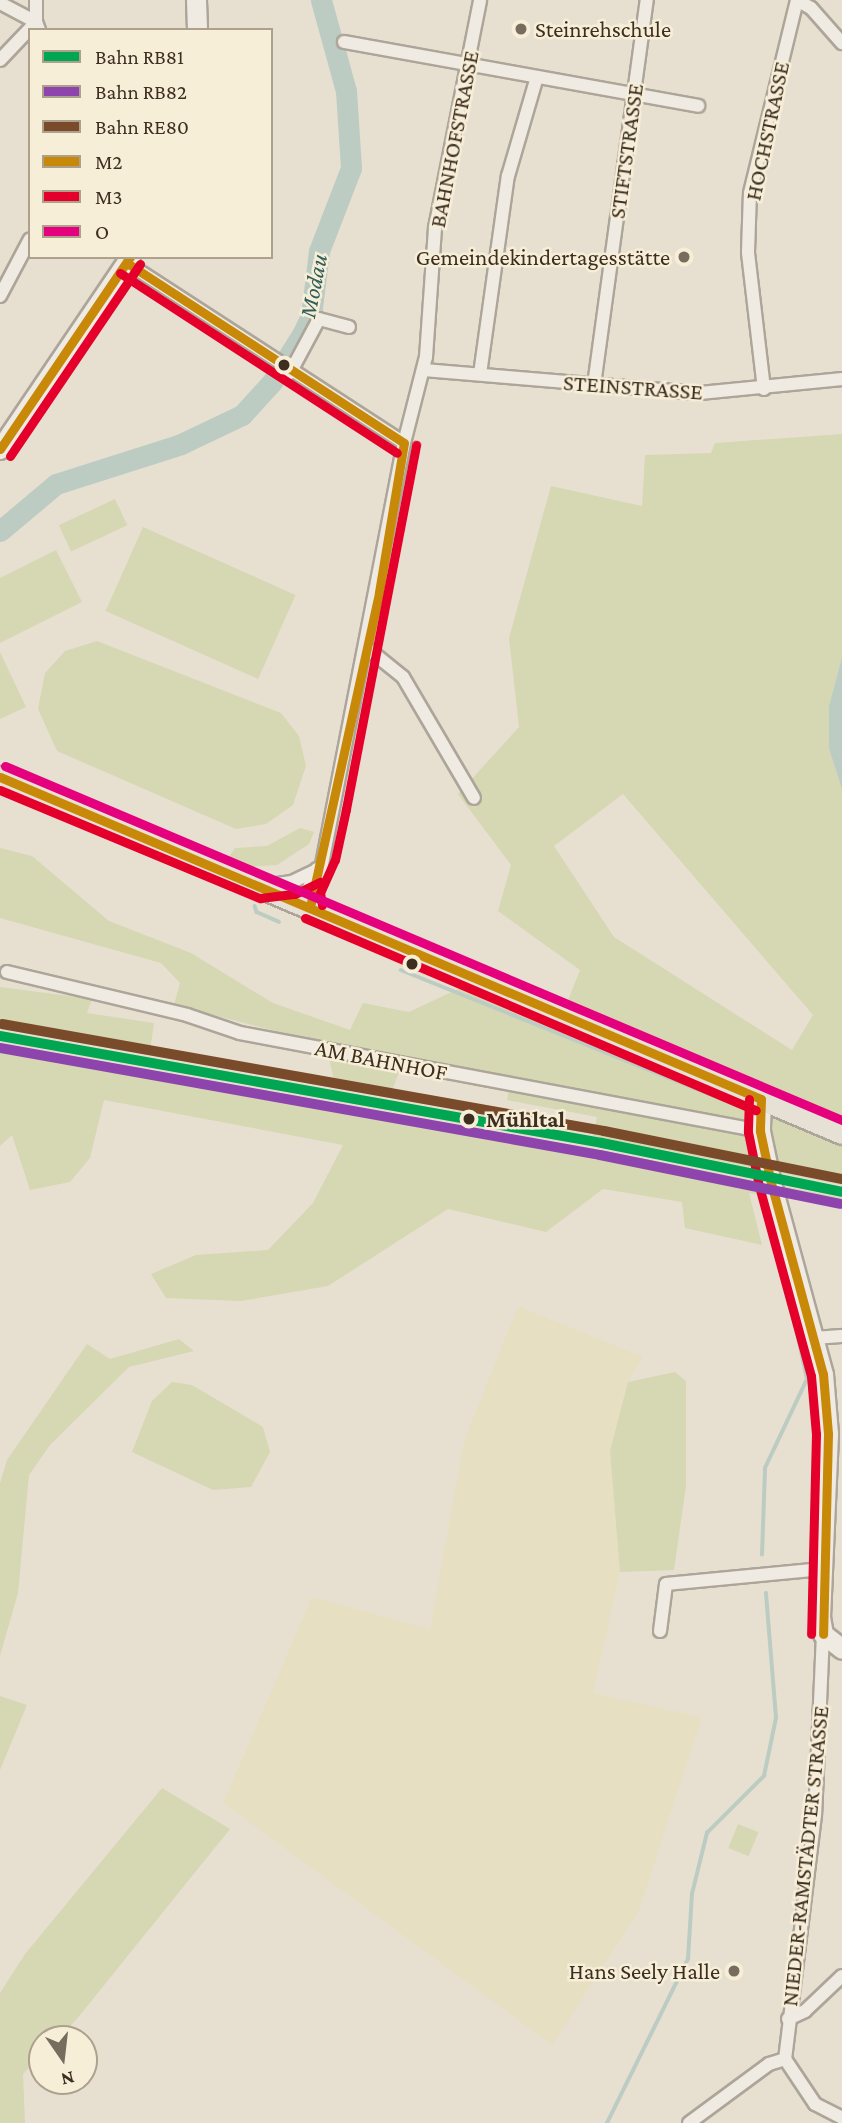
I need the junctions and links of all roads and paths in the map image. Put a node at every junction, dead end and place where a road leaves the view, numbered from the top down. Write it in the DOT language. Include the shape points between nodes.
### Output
graph roads {
  1 [pos="36,0"];
  2 [pos="196,0"];
  3 [pos="480,0"];
  4 [pos="647,0"];
  5 [pos="797,0"];
  6 [pos="0,3"];
  7 [pos="38,26"];
  8 [pos="197,28"];
  9 [pos="28,35"];
  10 [pos="344,42"];
  11 [pos="842,43"];
  12 [pos="0,60"];
  13 [pos="469,63"];
  14 [pos="537,77"];
  15 [pos="633,94"];
  16 [pos="698,106"];
  17 [pos="28,243"];
  18 [pos="128,260"];
  19 [pos="0,296"];
  20 [pos="349,327"];
  21 [pos="424,370"];
  22 [pos="290,373"];
  23 [pos="480,374"];
  24 [pos="842,379"];
  25 [pos="594,385"];
  26 [pos="764,389"];
  27 [pos="404,443"];
  28 [pos="0,449"];
  29 [pos="367,648"];
  30 [pos="0,777"];
  31 [pos="474,798"];
  32 [pos="323,856"];
  33 [pos="316,871"];
  34 [pos="263,886"];
  35 [pos="310,907"];
  36 [pos="7,972"];
  37 [pos="761,1099"];
  38 [pos="760,1131"];
  39 [pos="842,1133"];
  40 [pos="842,1336"];
  41 [pos="813,1338"];
  42 [pos="822,1569"];
  43 [pos="660,1631"];
  44 [pos="823,1634"];
  45 [pos="842,1649"];
  46 [pos="842,1976"];
  47 [pos="789,2019"];
  48 [pos="785,2059"];
  49 [pos="842,2118"];
  50 [pos="689,2123"];
  1 -- 7 [label="street"];
  2 -- 8 [label="street"];
  3 -- 13 [label="street, BAHNHOFSTRASSE"];
  4 -- 15 [label="street, STIFTSTRASSE"];
  5 -- 11 [label="street" via="811,8"];
  5 -- 26 [label="street, HOCHSTRASSE" via="750,193 748,251"];
  6 -- 7 [label="street"];
  9 -- 12 [label="street"];
  10 -- 13 [label="street"];
  13 -- 14 [label="street"];
  13 -- 21 [label="street, BAHNHOFSTRASSE" via="435,228"];
  14 -- 15 [label="street"];
  14 -- 23 [label="street" via="508,176"];
  15 -- 16 [label="street"];
  15 -- 25 [label="street, STIFTSTRASSE"];
  17 -- 19 [label="street"];
  18 -- 22 [label="street"];
  18 -- 28 [label="street"];
  20 -- 22 [label="street" via="319,319"];
  21 -- 23 [label="street, STEINSTRASSE"];
  21 -- 27 [label="street, BAHNHOFSTRASSE"];
  22 -- 27 [label="street"];
  23 -- 25 [label="street, STEINSTRASSE"];
  24 -- 26 [label="street, STEINSTRASSE"];
  25 -- 26 [label="street, STEINSTRASSE" via="701,393"];
  27 -- 29 [label="street, BAHNHOFSTRASSE"];
  29 -- 31 [label="street" via="403,677"];
  29 -- 32 [label="street, BAHNHOFSTRASSE"];
  30 -- 34 [label="main road"];
  32 -- 33 [label="street, BAHNHOFSTRASSE"];
  32 -- 35 [label="street, BAHNHOFSTRASSE"];
  33 -- 34 [label="street" via="292,882"];
  33 -- 35 [label="street, BAHNHOFSTRASSE" via="307,892"];
  34 -- 35 [label="main road"];
  35 -- 37 [label="main road"];
  36 -- 38 [label="street, AM BAHNHOF" via="187,1015 240,1033"];
  37 -- 38 [label="street, NIEDER-RAMSTÄDTER STRASSE"];
  37 -- 39 [label="main road"];
  38 -- 41 [label="street, NIEDER-RAMSTÄDTER STRASSE"];
  40 -- 41 [label="street"];
  41 -- 42 [label="street, NIEDER-RAMSTÄDTER STRASSE" via="828,1434"];
  42 -- 43 [label="street" via="666,1584"];
  42 -- 44 [label="street, NIEDER-RAMSTÄDTER STRASSE"];
  44 -- 45 [label="street"];
  44 -- 47 [label="street, NIEDER-RAMSTÄDTER STRASSE" via="815,1815"];
  46 -- 47 [label="street" via="805,2011"];
  47 -- 48 [label="street, NIEDER-RAMSTÄDTER STRASSE"];
  48 -- 49 [label="street" via="815,2104"];
  48 -- 50 [label="street" via="769,2064"];
}
